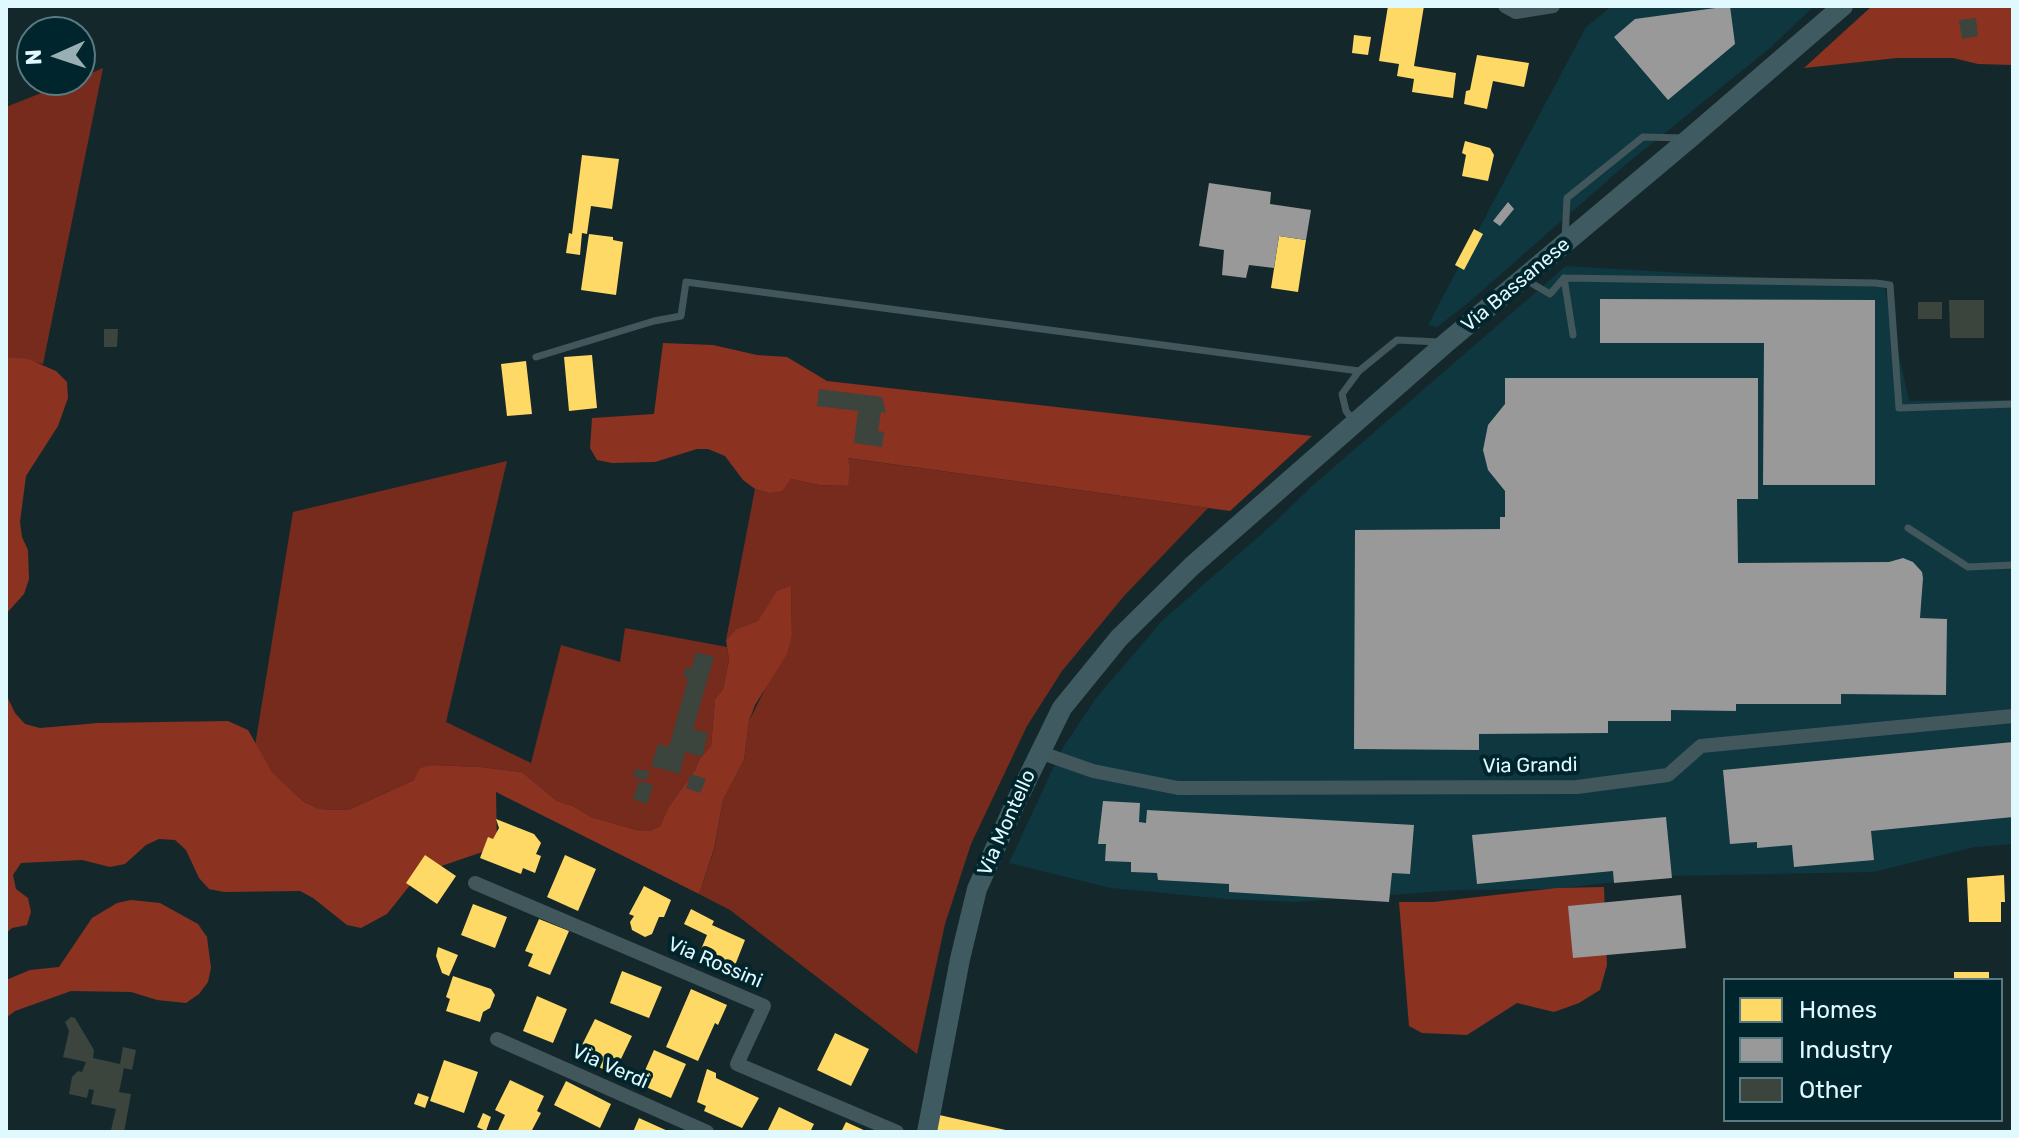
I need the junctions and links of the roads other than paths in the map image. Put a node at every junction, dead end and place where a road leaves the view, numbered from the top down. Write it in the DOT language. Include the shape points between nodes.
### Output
graph roads {
  1 [pos="1505,6"];
  2 [pos="1553,6"];
  3 [pos="1843,6"];
  4 [pos="1690,138"];
  5 [pos="1565,244"];
  6 [pos="1564,278"];
  7 [pos="1524,279"];
  8 [pos="1573,335"];
  9 [pos="1446,343"];
  10 [pos="536,357"];
  11 [pos="1359,371"];
  12 [pos="2013,404"];
  13 [pos="1355,423"];
  14 [pos="1908,528"];
  15 [pos="2013,565"];
  16 [pos="1192,566"];
  17 [pos="2013,716"];
  18 [pos="1039,752"];
  19 [pos="475,883"];
  20 [pos="497,1039"];
  21 [pos="707,1132"];
  22 [pos="897,1132"];
  23 [pos="927,1132"];
  1 -- 2 [label="street" via="1516,12"];
  3 -- 4 [label="main road, Via Bassanese"];
  4 -- 5 [label="main road, Via Bassanese"];
  4 -- 5 [label="lane" via="1643,137 1567,198"];
  5 -- 7 [label="main road, Via Bassanese"];
  6 -- 7 [label="lane" via="1550,294"];
  6 -- 8 [label="lane"];
  6 -- 12 [label="lane" via="1890,285 1899,408"];
  7 -- 9 [label="main road, Via Bassanese"];
  9 -- 11 [label="lane" via="1397,340"];
  9 -- 13 [label="main road, Via Bassanese"];
  10 -- 11 [label="lane" via="681,316 686,282"];
  11 -- 13 [label="lane" via="1342,394"];
  13 -- 16 [label="main road, Via Bassanese"];
  14 -- 15 [label="lane" via="1968,567"];
  16 -- 18 [label="main road, Via Montello" via="1119,638 1062,708"];
  17 -- 18 [label="street, Via Grandi" via="1701,746 1668,775 1577,787 1178,788 1093,771"];
  18 -- 23 [label="main road, Via Montello" via="977,889"];
  19 -- 22 [label="street, Via Rossini" via="764,1006 737,1064"];
  20 -- 21 [label="street, Via Verdi"];
}
